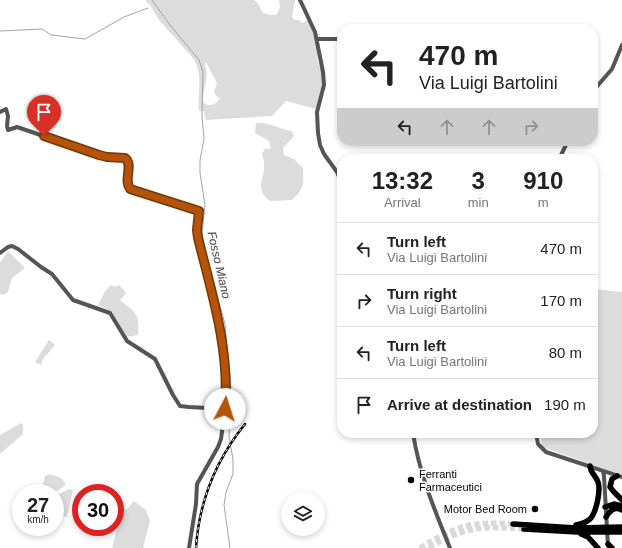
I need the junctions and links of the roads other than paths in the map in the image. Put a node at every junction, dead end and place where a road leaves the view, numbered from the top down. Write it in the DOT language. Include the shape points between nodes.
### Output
graph roads {
  1 [pos="300,0"];
  2 [pos="317,39"];
  3 [pos="337,40"];
  4 [pos="622,45"];
  5 [pos="598,84"];
  6 [pos="0,112"];
  7 [pos="337,172"];
  8 [pos="0,253"];
  9 [pos="225,409"];
  10 [pos="414,438"];
  11 [pos="537,438"];
  12 [pos="593,467"];
  13 [pos="603,470"];
  14 [pos="602,476"];
  15 [pos="617,476"];
  16 [pos="604,483"];
  17 [pos="622,500"];
  18 [pos="622,506"];
  19 [pos="605,507"];
  20 [pos="622,510"];
  21 [pos="606,517"];
  22 [pos="513,524"];
  23 [pos="622,525"];
  24 [pos="568,527"];
  25 [pos="524,529"];
  26 [pos="577,532"];
  27 [pos="622,532"];
  28 [pos="599,533"];
  29 [pos="622,535"];
  30 [pos="610,547"];
  31 [pos="190,548"];
  32 [pos="450,548"];
  33 [pos="598,548"];
  1 -- 2 [label="street"];
  2 -- 3 [label="street"];
  2 -- 7 [label="street" via="324,78 317,112 318,139 322,150"];
  4 -- 5 [label="street" via="612,69"];
  6 -- 9 [label="street" via="3,109 7,112 8,130 17,127 99,155 125,158 128,163 127,181 130,189 199,211 198,238 220,325 226,380"];
  8 -- 9 [label="street" via="12,246 18,249 52,274 73,300 110,313 127,340 155,359 180,406"];
  9 -- 31 [label="street" via="218,447 196,484"];
  10 -- 32 [label="street" via="428,488"];
  11 -- 12 [label="street" via="538,444 546,452"];
  12 -- 13 [label="street"];
  12 -- 14 [label="street"];
  12 -- 24 [label="highway" via="590,469 599,487 593,516 587,521"];
  13 -- 14 [label="street"];
  13 -- 15 [label="street"];
  13 -- 16 [label="street"];
  14 -- 16 [label="street"];
  15 -- 16 [label="street" via="607,477"];
  15 -- 17 [label="highway" via="610,486"];
  16 -- 19 [label="street"];
  18 -- 19 [label="highway" via="614,504"];
  19 -- 21 [label="street"];
  20 -- 21 [label="highway" via="614,509"];
  21 -- 30 [label="street"];
  22 -- 24 [label="highway"];
  23 -- 24 [label="highway"];
  25 -- 26 [label="highway"];
  26 -- 28 [label="highway"];
  26 -- 33 [label="highway" via="588,537"];
  27 -- 28 [label="highway"];
  28 -- 29 [label="highway"];
}
